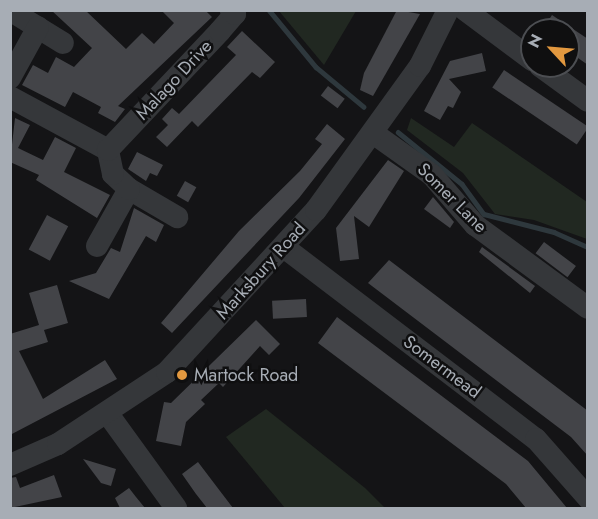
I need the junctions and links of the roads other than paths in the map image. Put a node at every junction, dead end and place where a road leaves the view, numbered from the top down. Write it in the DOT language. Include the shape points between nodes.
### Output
graph roads {
  1 [pos="231,10"];
  2 [pos="448,10"];
  3 [pos="465,10"];
  4 [pos="16,14"];
  5 [pos="38,27"];
  6 [pos="63,43"];
  7 [pos="520,51"];
  8 [pos="10,78"];
  9 [pos="556,78"];
  10 [pos="10,97"];
  11 [pos="588,101"];
  12 [pos="378,125"];
  13 [pos="108,150"];
  14 [pos="129,189"];
  15 [pos="177,217"];
  16 [pos="98,246"];
  17 [pos="285,248"];
  18 [pos="588,308"];
  19 [pos="108,414"];
  20 [pos="10,465"];
  21 [pos="588,498"];
  22 [pos="176,508"];
  1 -- 13 [label="street, Malago Drive" via="235,14"];
  2 -- 12 [label="street, Marksbury Road" via="420,66"];
  3 -- 7 [label="street"];
  4 -- 5 [label="street"];
  5 -- 6 [label="street"];
  5 -- 8 [label="street"];
  9 -- 11 [label="street"];
  10 -- 13 [label="street"];
  12 -- 17 [label="street, Marksbury Road"];
  12 -- 18 [label="street, Somer Lane" via="432,175 475,225"];
  13 -- 14 [label="street" via="113,174"];
  14 -- 15 [label="street"];
  14 -- 16 [label="street"];
  17 -- 19 [label="street, Marksbury Road" via="167,372"];
  17 -- 21 [label="street, Somermead" via="536,438"];
  19 -- 20 [label="street, Marksbury Road"];
  19 -- 22 [label="street"];
}
